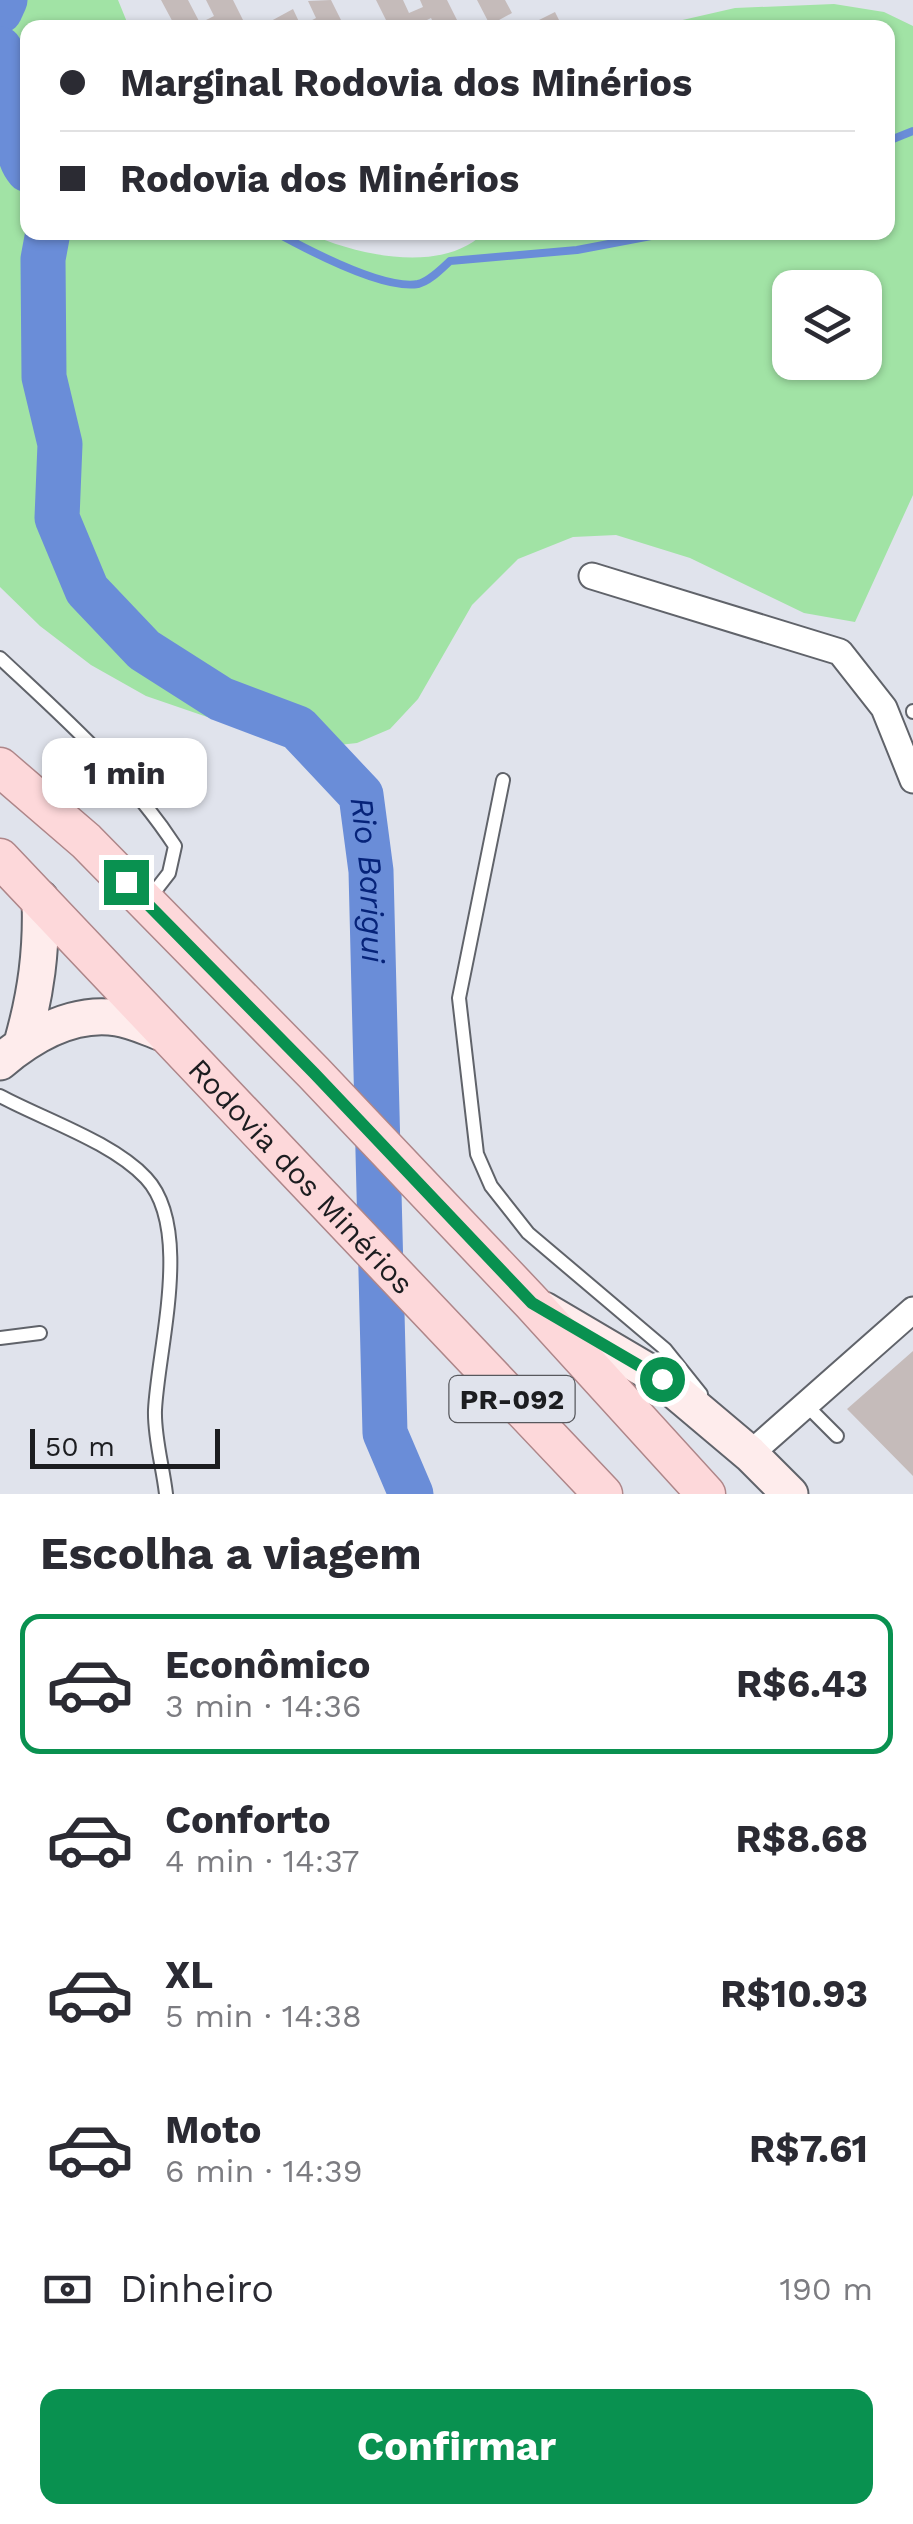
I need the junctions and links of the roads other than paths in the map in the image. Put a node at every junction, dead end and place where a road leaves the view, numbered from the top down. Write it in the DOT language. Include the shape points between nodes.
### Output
graph roads {
  1 [pos="592,576"];
  2 [pos="0,658"];
  3 [pos="0,767"];
  4 [pos="503,780"];
  5 [pos="913,780"];
  6 [pos="0,858"];
  7 [pos="40,898"];
  8 [pos="146,902"];
  9 [pos="162,1033"];
  10 [pos="11,1053"];
  11 [pos="0,1096"];
  12 [pos="532,1303"];
  13 [pos="913,1310"];
  14 [pos="40,1333"];
  15 [pos="0,1338"];
  16 [pos="805,1404"];
  17 [pos="837,1436"];
  18 [pos="750,1454"];
  19 [pos="166,1494"];
  20 [pos="603,1494"];
  21 [pos="706,1494"];
  22 [pos="790,1494"];
  1 -- 5 [label="street" via="840,652 884,708"];
  2 -- 8 [label="lane" via="148,805 175,846 169,872"];
  3 -- 8 [label="main road, PR-092"];
  4 -- 18 [label="lane" via="460,998 477,1154 491,1186 528,1233 665,1349"];
  6 -- 7 [label="main road, Rodovia dos Minérios / PR-092"];
  7 -- 9 [label="main road, Rodovia dos Minérios / PR-092"];
  7 -- 10 [label="main road" via="36,995"];
  8 -- 12 [label="main road, PR-092"];
  9 -- 10 [label="main road" via="116,1018 66,1021"];
  9 -- 20 [label="main road, Rodovia dos Minérios / PR-092"];
  11 -- 19 [label="lane" via="104,1146 148,1180 168,1221 171,1270 155,1414"];
  12 -- 18 [label="main road" via="662,1379"];
  12 -- 21 [label="main road, PR-092"];
  13 -- 16 [label="street"];
  14 -- 15 [label="lane"];
  16 -- 17 [label="lane"];
  16 -- 18 [label="street"];
  18 -- 22 [label="main road"];
}
